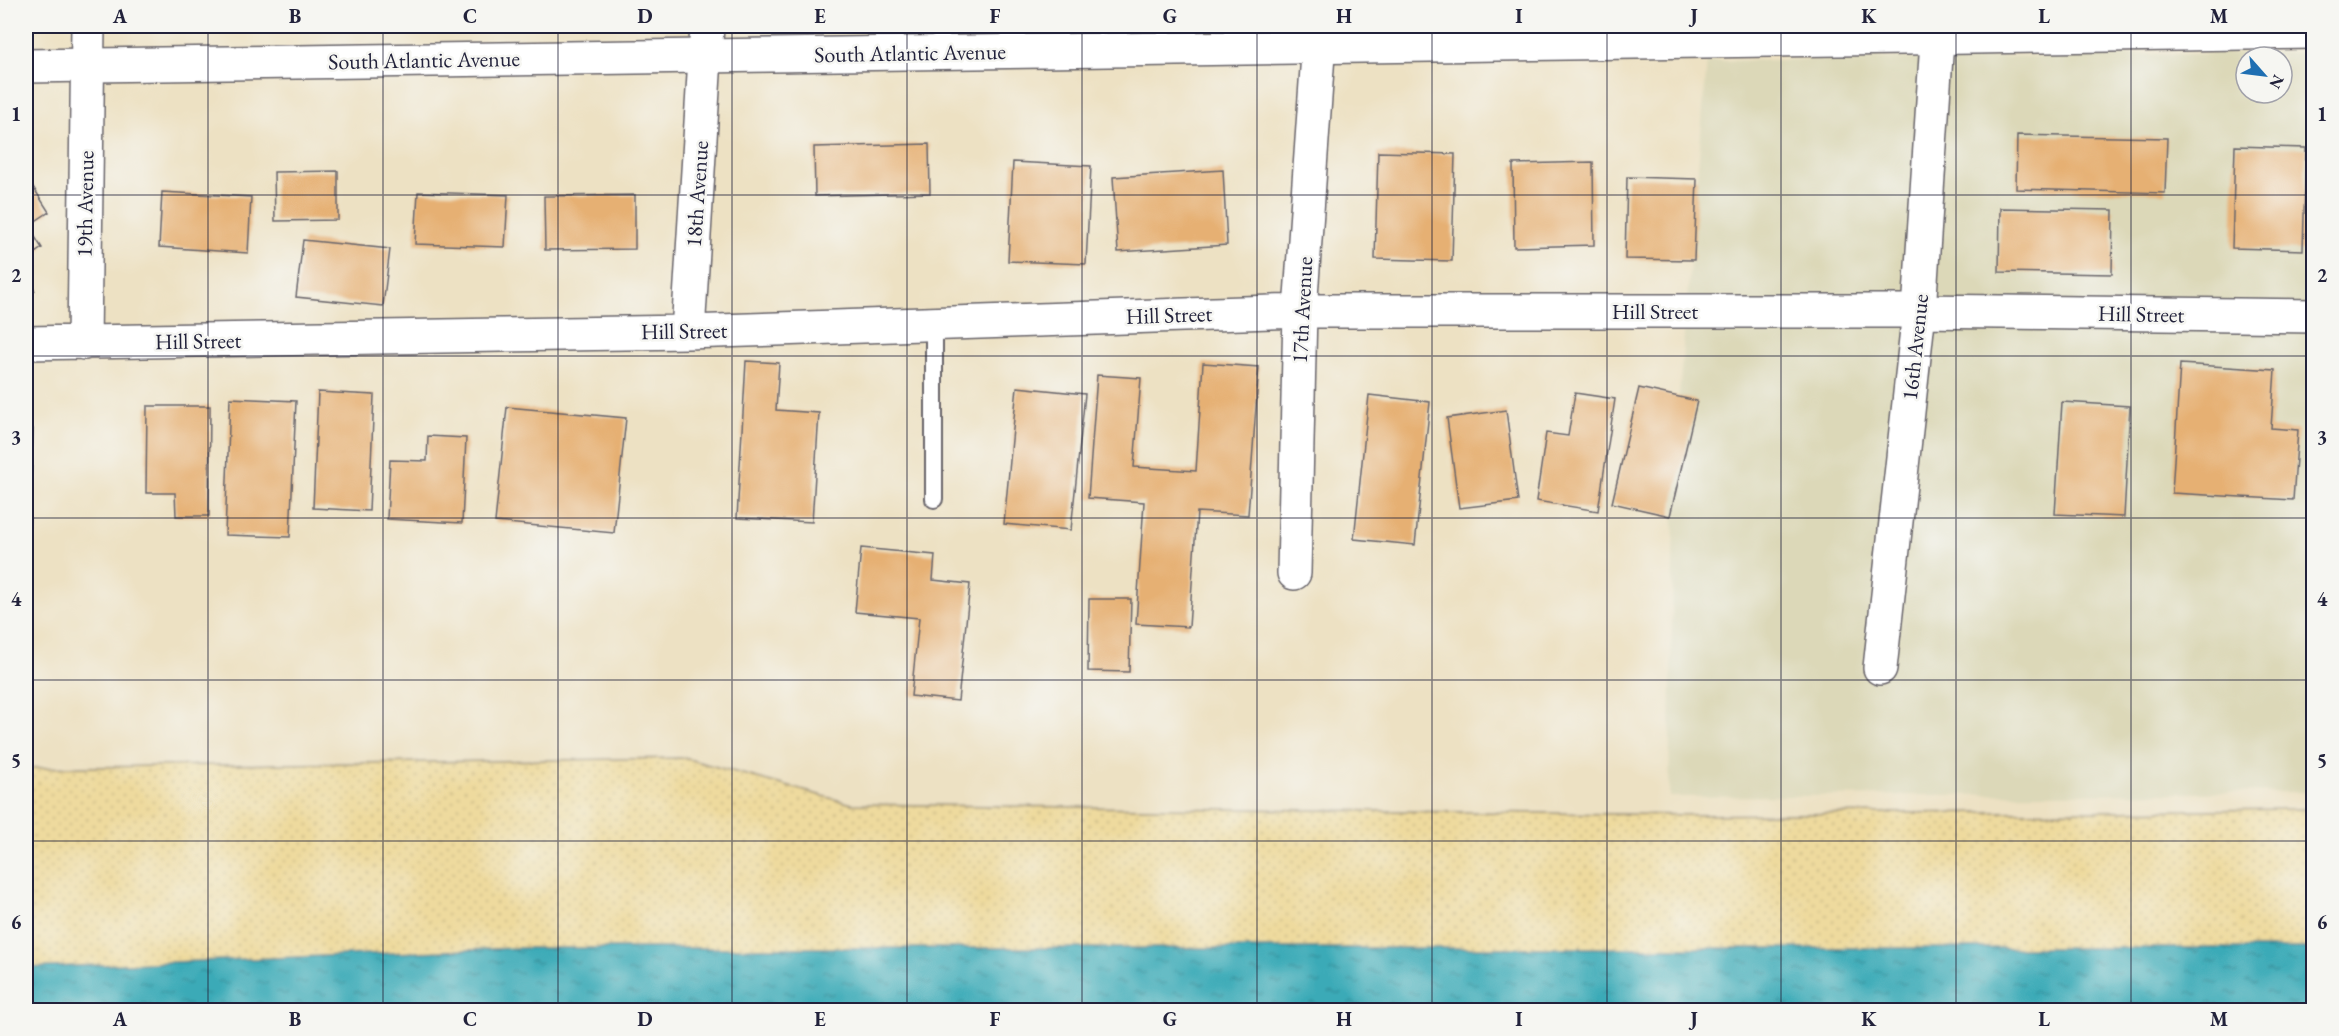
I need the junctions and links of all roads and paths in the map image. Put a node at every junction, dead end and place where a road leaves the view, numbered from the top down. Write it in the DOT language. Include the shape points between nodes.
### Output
graph roads {
  1 [pos="87,26"];
  2 [pos="1938,32"];
  3 [pos="2313,32"];
  4 [pos="1320,36"];
  5 [pos="707,41"];
  6 [pos="87,65"];
  7 [pos="26,66"];
  8 [pos="1300,310"];
  9 [pos="1919,311"];
  10 [pos="2313,316"];
  11 [pos="934,323"];
  12 [pos="688,332"];
  13 [pos="26,343"];
  14 [pos="84,343"];
  15 [pos="934,499"];
  16 [pos="1294,573"];
  17 [pos="1880,668"];
  1 -- 6 [label="street, 19th Avenue"];
  2 -- 3 [label="street, South Atlantic Avenue"];
  2 -- 4 [label="street, South Atlantic Avenue"];
  2 -- 9 [label="street, 16th Avenue"];
  4 -- 5 [label="street, South Atlantic Avenue"];
  4 -- 8 [label="street, 17th Avenue"];
  5 -- 6 [label="street, South Atlantic Avenue"];
  5 -- 12 [label="street, 18th Avenue"];
  6 -- 7 [label="street, South Atlantic Avenue"];
  6 -- 14 [label="street, 19th Avenue"];
  8 -- 9 [label="street, Hill Street"];
  8 -- 11 [label="street, Hill Street"];
  8 -- 16 [label="street, 17th Avenue"];
  9 -- 10 [label="street, Hill Street"];
  9 -- 17 [label="street, 16th Avenue"];
  11 -- 12 [label="street, Hill Street"];
  11 -- 15 [label="lane"];
  12 -- 14 [label="street, Hill Street"];
  13 -- 14 [label="street, Hill Street"];
}
